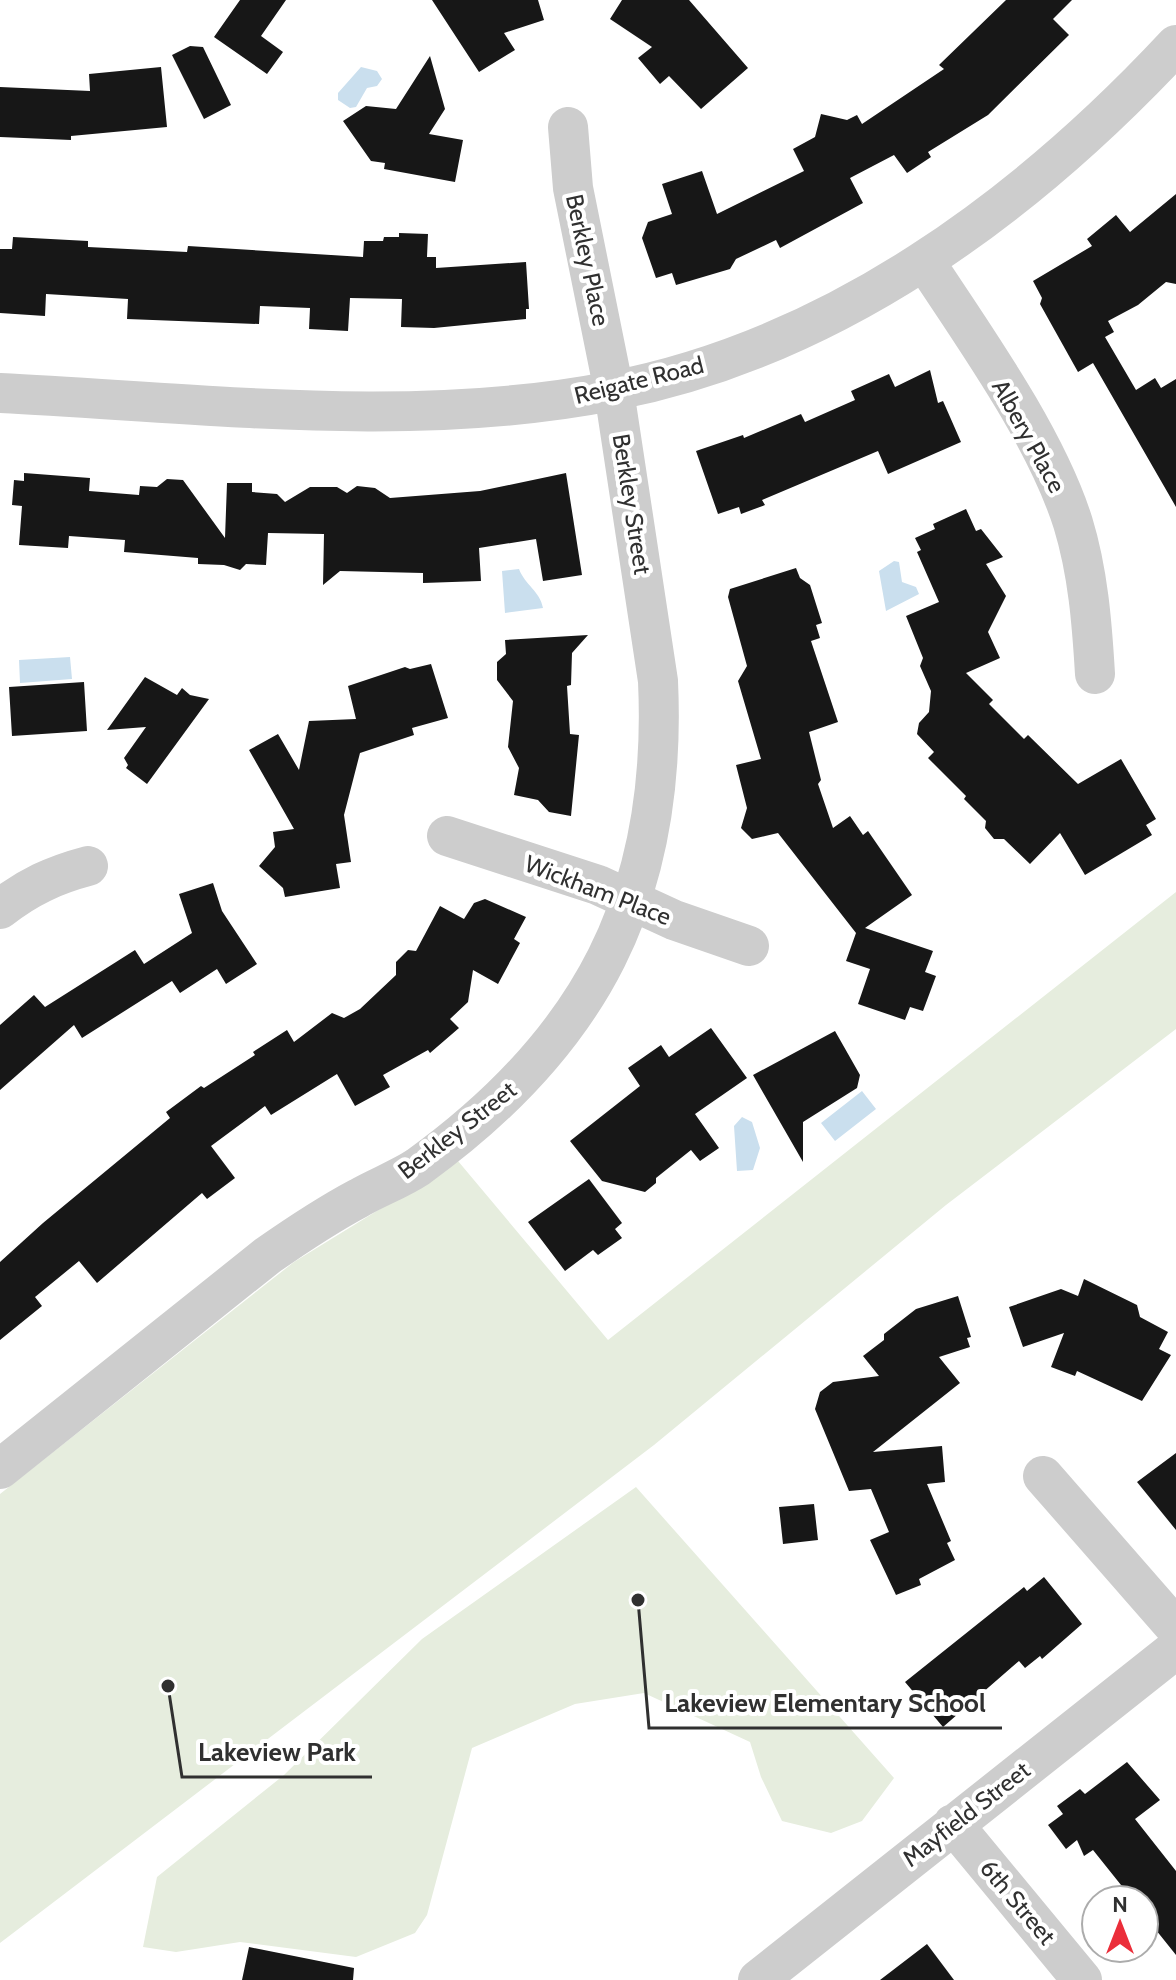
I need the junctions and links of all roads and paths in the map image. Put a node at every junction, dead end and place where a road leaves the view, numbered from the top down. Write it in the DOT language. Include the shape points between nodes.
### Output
graph roads {
  1 [pos="1176,45"];
  2 [pos="568,127"];
  3 [pos="925,262"];
  4 [pos="614,391"];
  5 [pos="0,393"];
  6 [pos="1095,674"];
  7 [pos="447,836"];
  8 [pos="88,866"];
  9 [pos="632,900"];
  10 [pos="0,909"];
  11 [pos="749,946"];
  12 [pos="0,1469"];
  13 [pos="1043,1476"];
  14 [pos="1176,1628"];
  15 [pos="1176,1649"];
  16 [pos="953,1824"];
  17 [pos="758,1980"];
  18 [pos="1082,1980"];
  1 -- 3 [label="street, Reigate Road" via="1041,176"];
  2 -- 4 [label="street, Berkley Place" via="573,188"];
  3 -- 4 [label="street, Reigate Road" via="807,326"];
  3 -- 6 [label="street, Albery Place" via="1058,481 1088,587"];
  4 -- 5 [label="street, Reigate Road" via="526,403 391,411"];
  4 -- 9 [label="street, Berkley Street" via="653,643 660,724 651,822"];
  7 -- 9 [label="street, Wickham Place"];
  8 -- 10 [label="street" via="54,875"];
  9 -- 11 [label="street, Wickham Place"];
  9 -- 12 [label="street, Berkley Street" via="568,1025 493,1107 410,1172 305,1229 267,1256"];
  13 -- 14 [label="street"];
  15 -- 16 [label="street, Mayfield Street"];
  16 -- 17 [label="street, Mayfield Street"];
  16 -- 18 [label="street, 6th Street"];
}
